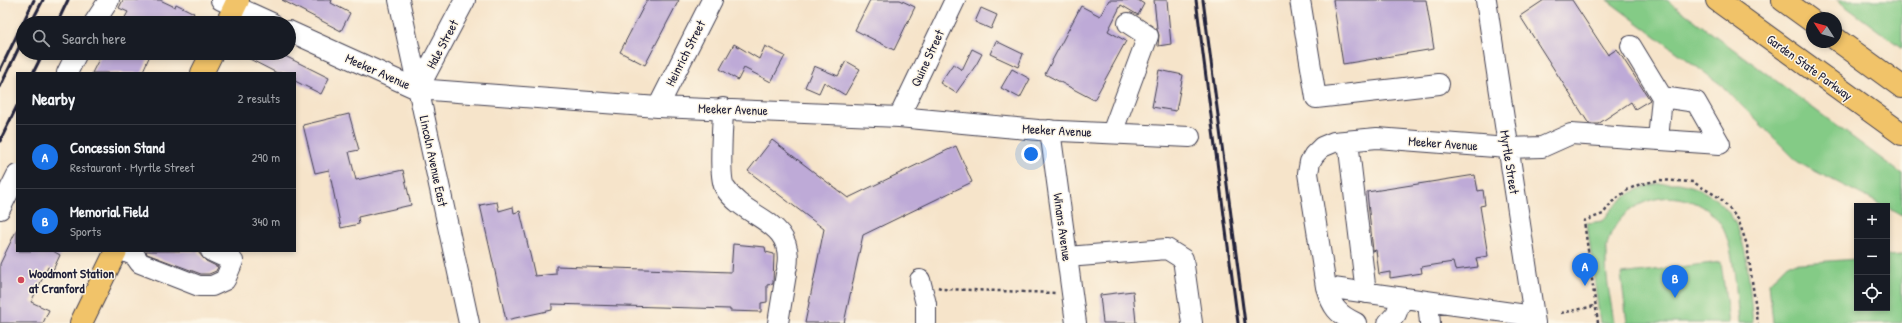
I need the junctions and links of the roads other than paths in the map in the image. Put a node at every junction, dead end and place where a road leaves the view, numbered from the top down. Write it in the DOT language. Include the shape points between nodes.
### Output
graph roads {
  1 [pos="109,0"];
  2 [pos="399,0"];
  3 [pos="465,0"];
  4 [pos="712,0"];
  5 [pos="955,0"];
  6 [pos="1300,0"];
  7 [pos="1486,0"];
  8 [pos="1718,0"];
  9 [pos="1784,0"];
  10 [pos="230,7"];
  11 [pos="99,16"];
  12 [pos="254,16"];
  13 [pos="1806,16"];
  14 [pos="1128,23"];
  15 [pos="296,34"];
  16 [pos="1842,43"];
  17 [pos="1631,46"];
  18 [pos="74,60"];
  19 [pos="208,60"];
  20 [pos="68,72"];
  21 [pos="202,72"];
  22 [pos="1439,84"];
  23 [pos="1902,87"];
  24 [pos="418,89"];
  25 [pos="1662,97"];
  26 [pos="658,107"];
  27 [pos="723,108"];
  28 [pos="899,117"];
  29 [pos="1050,130"];
  30 [pos="1112,133"];
  31 [pos="1902,134"];
  32 [pos="1190,137"];
  33 [pos="1658,140"];
  34 [pos="1348,141"];
  35 [pos="1508,148"];
  36 [pos="16,177"];
  37 [pos="0,209"];
  38 [pos="116,252"];
  39 [pos="126,252"];
  40 [pos="213,252"];
  41 [pos="1068,257"];
  42 [pos="920,280"];
  43 [pos="1326,287"];
  44 [pos="1366,293"];
  45 [pos="1398,298"];
  46 [pos="1428,302"];
  47 [pos="1535,320"];
  48 [pos="81,323"];
  49 [pos="469,323"];
  50 [pos="778,323"];
  51 [pos="926,323"];
  52 [pos="1076,323"];
  53 [pos="1192,323"];
  54 [pos="1356,323"];
  55 [pos="1388,323"];
  56 [pos="1430,323"];
  1 -- 11 [label="street"];
  2 -- 24 [label="street, Lincoln Avenue East"];
  3 -- 24 [label="street, Hale Street"];
  4 -- 26 [label="street, Heinrich Street"];
  5 -- 28 [label="street, Quine Street"];
  6 -- 22 [label="street" via="1316,98"];
  7 -- 35 [label="street, Myrtle Street"];
  8 -- 31 [label="main road, Garden State Parkway"];
  9 -- 13 [label="main road"];
  10 -- 12 [label="street"];
  14 -- 30 [label="street" via="1148,36"];
  15 -- 24 [label="street, Meeker Avenue"];
  16 -- 23 [label="main road"];
  17 -- 25 [label="street"];
  18 -- 20 [label="street"];
  19 -- 21 [label="main road"];
  24 -- 26 [label="street, Meeker Avenue"];
  24 -- 49 [label="street, Lincoln Avenue East"];
  25 -- 33 [label="street"];
  25 -- 33 [label="street, Meeker Avenue" via="1696,102 1720,144"];
  26 -- 27 [label="street, Meeker Avenue"];
  27 -- 28 [label="street, Meeker Avenue"];
  27 -- 50 [label="street" via="724,187 733,198 778,230 786,242 789,256"];
  28 -- 29 [label="street, Meeker Avenue"];
  29 -- 30 [label="street, Meeker Avenue"];
  29 -- 41 [label="street, Winans Avenue"];
  30 -- 32 [label="street, Meeker Avenue"];
  33 -- 35 [label="street, Meeker Avenue" via="1571,134 1542,147"];
  34 -- 35 [label="street, Meeker Avenue" via="1377,138"];
  34 -- 43 [label="street, Meeker Avenue" via="1334,142 1322,147 1310,162 1308,173"];
  34 -- 44 [label="street"];
  35 -- 47 [label="street, Myrtle Street"];
  36 -- 37 [label="street"];
  38 -- 48 [label="main road"];
  39 -- 40 [label="street" via="135,256 140,263 199,286 212,286 225,280 233,261"];
  41 -- 52 [label="street, Winans Avenue"];
  41 -- 53 [label="street" via="1167,249 1183,259"];
  42 -- 51 [label="street" via="926,304"];
  43 -- 44 [label="street"];
  43 -- 54 [label="street, Meeker Avenue" via="1331,304 1344,317"];
  44 -- 45 [label="street"];
  45 -- 46 [label="street"];
  45 -- 55 [label="street" via="1396,314"];
  46 -- 47 [label="street"];
  46 -- 56 [label="street"];
}
